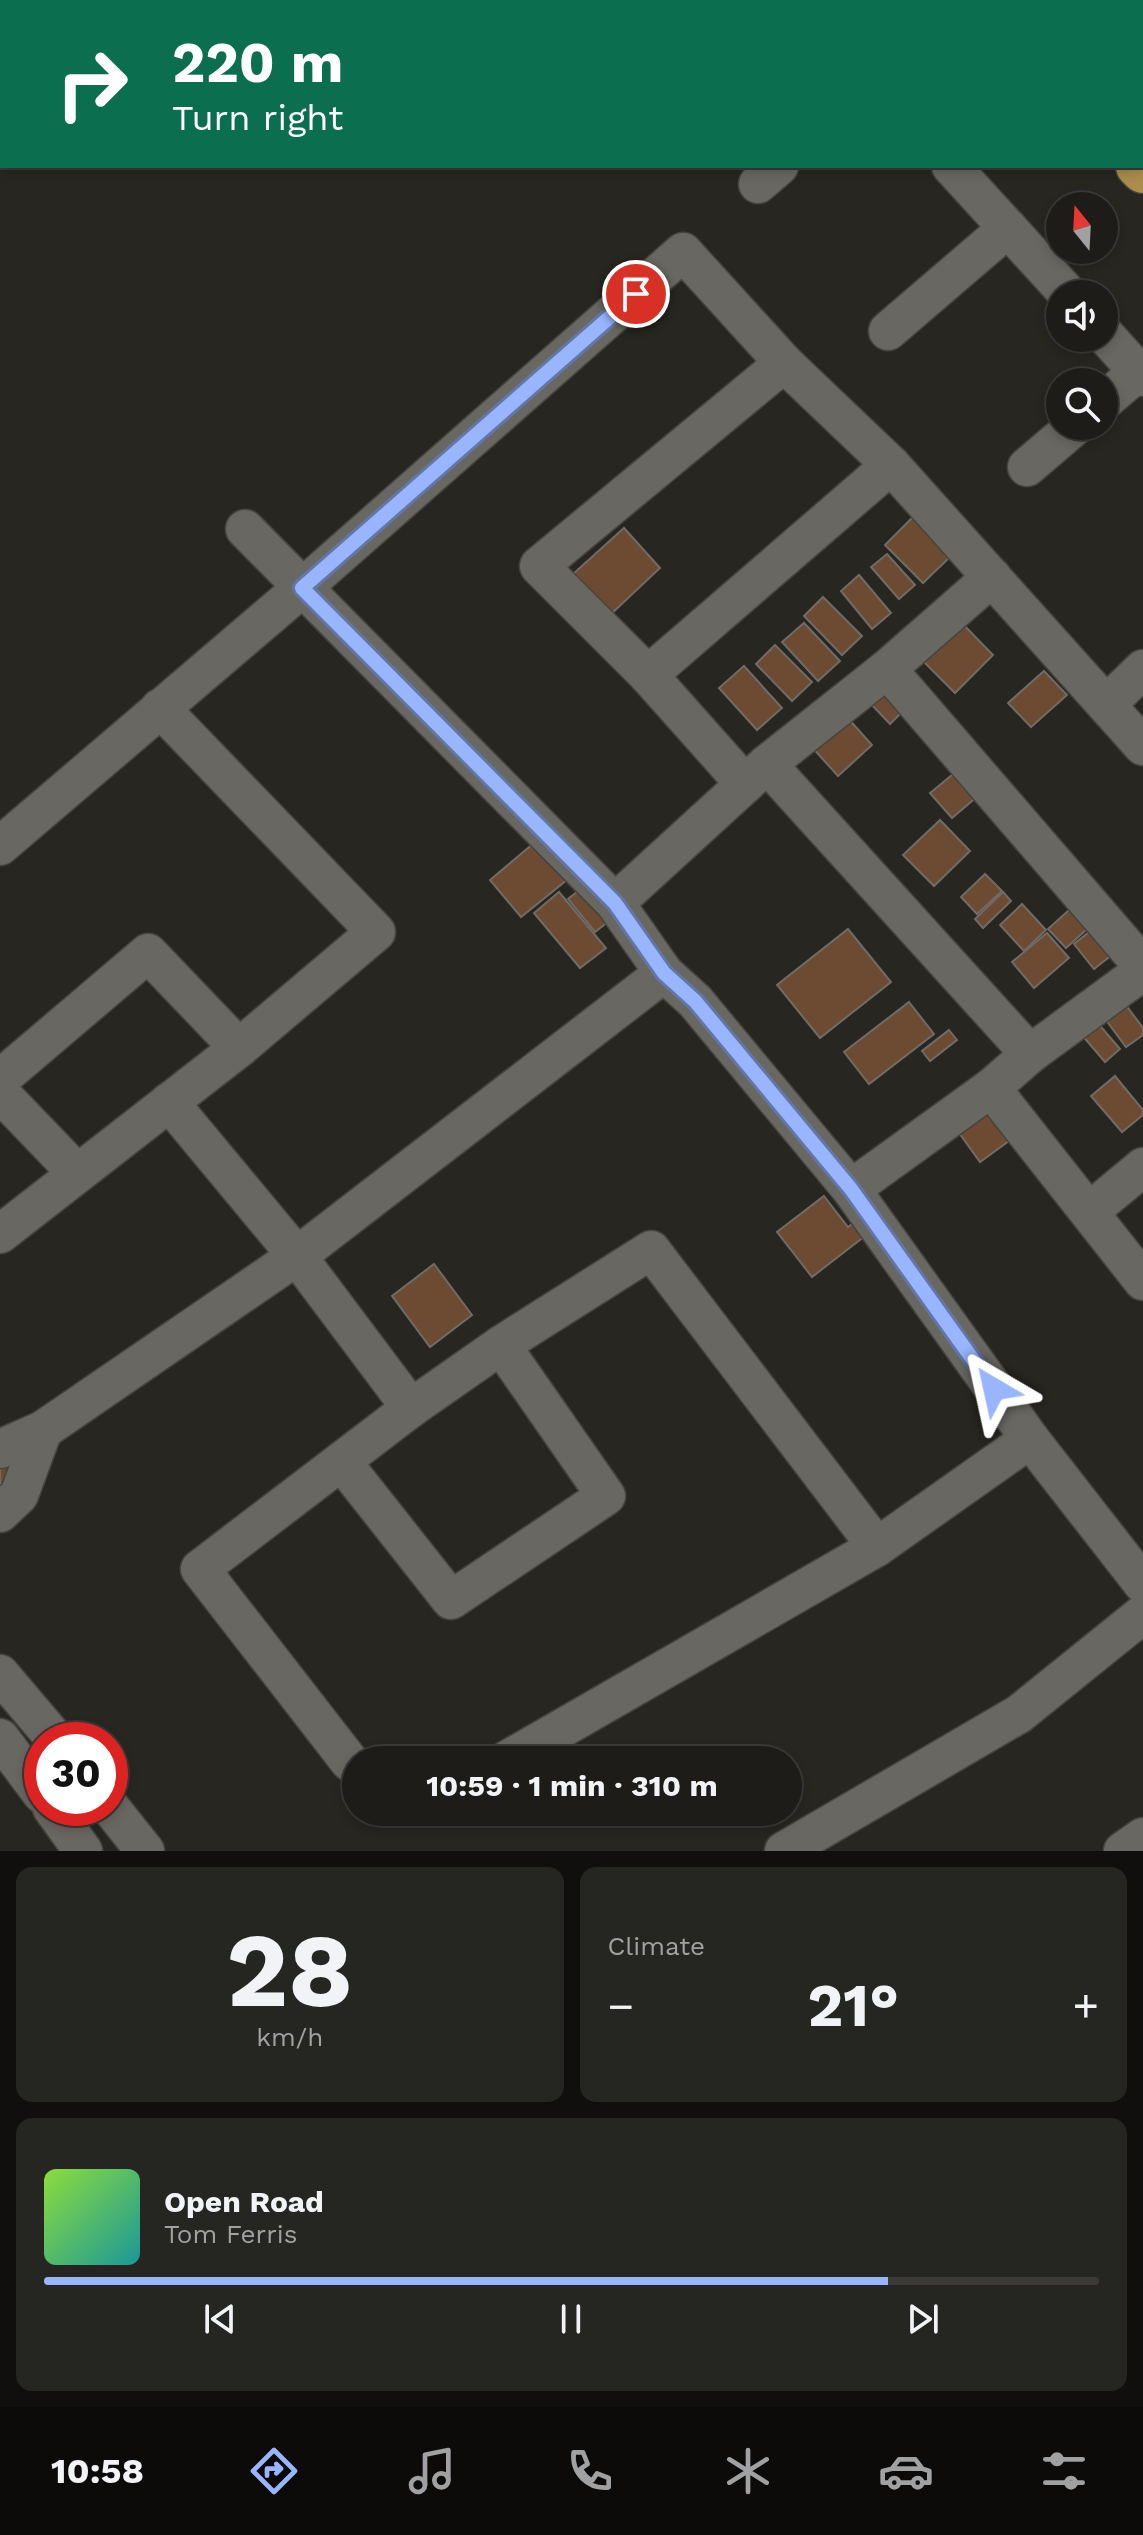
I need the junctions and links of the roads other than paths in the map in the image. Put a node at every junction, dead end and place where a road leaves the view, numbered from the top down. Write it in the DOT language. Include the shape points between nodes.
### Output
graph roads {
  1 [pos="953,168"];
  2 [pos="1008,228"];
  3 [pos="1055,280"];
  4 [pos="888,331"];
  5 [pos="1118,349"];
  6 [pos="784,363"];
  7 [pos="1141,374"];
  8 [pos="1118,391"];
  9 [pos="1059,440"];
  10 [pos="891,465"];
  11 [pos="1027,467"];
  12 [pos="245,529"];
  13 [pos="992,577"];
  14 [pos="302,588"];
  15 [pos="887,669"];
  16 [pos="1143,669"];
  17 [pos="648,675"];
  18 [pos="1107,704"];
  19 [pos="160,708"];
  20 [pos="1143,746"];
  21 [pos="756,774"];
  22 [pos="0,846"];
  23 [pos="615,903"];
  24 [pos="1143,969"];
  25 [pos="664,973"];
  26 [pos="239,1048"];
  27 [pos="1030,1054"];
  28 [pos="0,1079"];
  29 [pos="991,1088"];
  30 [pos="0,1093"];
  31 [pos="169,1102"];
  32 [pos="1143,1167"];
  33 [pos="77,1173"];
  34 [pos="851,1189"];
  35 [pos="1090,1211"];
  36 [pos="0,1234"];
  37 [pos="297,1256"];
  38 [pos="1143,1281"];
  39 [pos="501,1345"];
  40 [pos="411,1408"];
  41 [pos="43,1430"];
  42 [pos="1030,1439"];
  43 [pos="0,1449"];
  44 [pos="342,1462"];
  45 [pos="0,1513"];
  46 [pos="877,1547"];
  47 [pos="1143,1584"];
  48 [pos="1143,1614"];
  49 [pos="0,1674"];
  50 [pos="41,1722"];
  51 [pos="0,1738"];
  52 [pos="531,1746"];
  53 [pos="342,1752"];
  54 [pos="24,1770"];
  55 [pos="65,1826"];
  56 [pos="125,1826"];
  57 [pos="1143,1837"];
  58 [pos="83,1851"];
  59 [pos="145,1851"];
  60 [pos="784,1851"];
  61 [pos="1123,1851"];
  1 -- 2 [label="street"];
  2 -- 3 [label="street"];
  2 -- 4 [label="street"];
  5 -- 7 [label="street"];
  6 -- 10 [label="street"];
  6 -- 14 [label="street" via="683,252"];
  6 -- 17 [label="street" via="539,566"];
  7 -- 8 [label="street"];
  9 -- 11 [label="street"];
  10 -- 13 [label="street"];
  10 -- 17 [label="street"];
  12 -- 14 [label="street"];
  13 -- 15 [label="street"];
  13 -- 18 [label="street"];
  14 -- 19 [label="street"];
  14 -- 23 [label="street"];
  15 -- 21 [label="street"];
  15 -- 24 [label="street"];
  16 -- 18 [label="street"];
  17 -- 21 [label="street"];
  18 -- 20 [label="street"];
  19 -- 22 [label="street"];
  19 -- 26 [label="street" via="376,932"];
  21 -- 23 [label="street"];
  21 -- 27 [label="street"];
  23 -- 25 [label="street"];
  24 -- 27 [label="street"];
  25 -- 34 [label="street" via="695,1001"];
  25 -- 37 [label="street"];
  26 -- 28 [label="street" via="148,953"];
  26 -- 31 [label="street"];
  27 -- 29 [label="street"];
  29 -- 34 [label="street"];
  29 -- 35 [label="street"];
  30 -- 33 [label="street"];
  31 -- 33 [label="street"];
  31 -- 37 [label="street"];
  32 -- 35 [label="street"];
  33 -- 36 [label="street"];
  34 -- 42 [label="street"];
  35 -- 38 [label="street"];
  37 -- 40 [label="street"];
  37 -- 41 [label="street"];
  39 -- 40 [label="street"];
  39 -- 44 [label="street" via="606,1496 451,1600"];
  39 -- 46 [label="street" via="651,1250"];
  40 -- 44 [label="street"];
  41 -- 43 [label="street"];
  41 -- 45 [label="street" via="19,1495"];
  42 -- 46 [label="street"];
  42 -- 47 [label="street"];
  44 -- 53 [label="street" via="200,1569"];
  46 -- 52 [label="street"];
  48 -- 60 [label="street" via="1019,1714"];
  49 -- 50 [label="street"];
  51 -- 54 [label="street"];
  55 -- 58 [label="street"];
  56 -- 59 [label="street"];
  57 -- 61 [label="street"];
}
